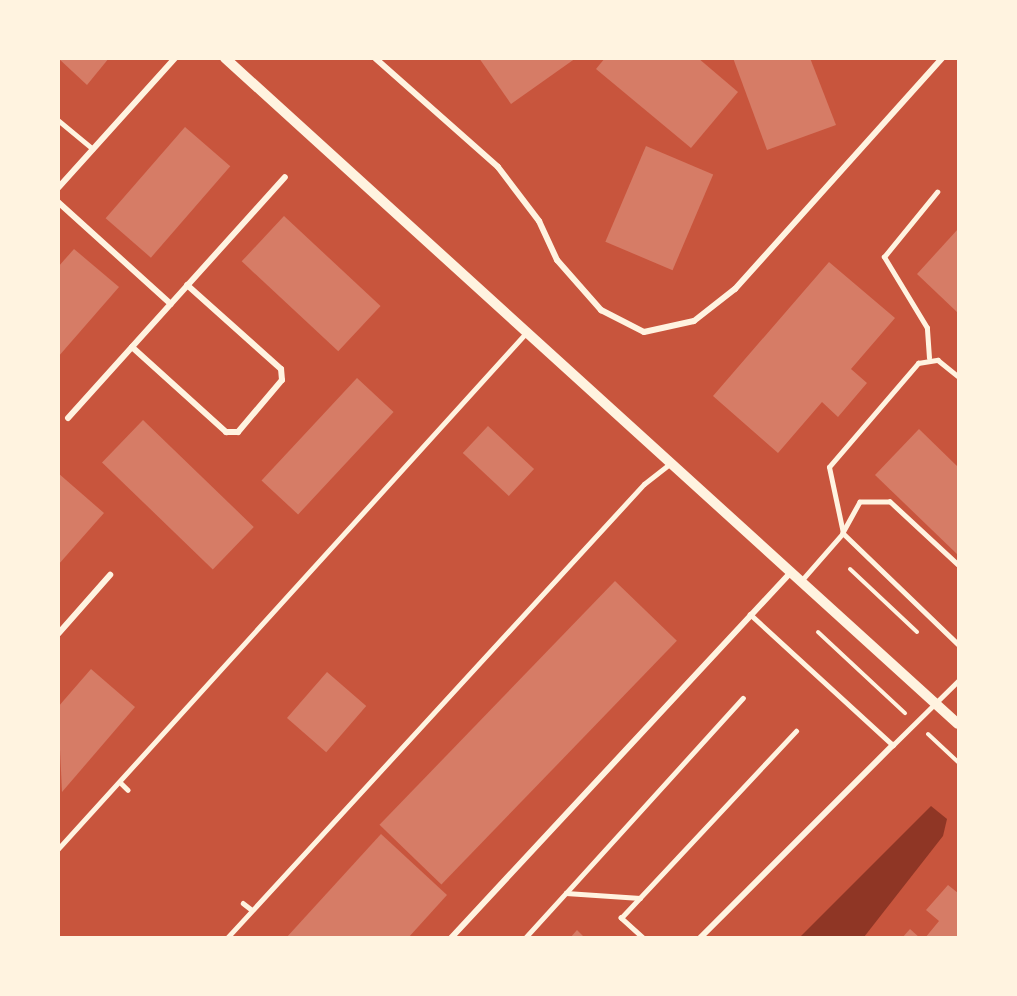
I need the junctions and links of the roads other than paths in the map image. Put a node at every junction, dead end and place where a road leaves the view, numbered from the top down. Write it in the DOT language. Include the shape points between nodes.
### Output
graph roads {
  1 [pos="175,58"];
  2 [pos="225,58"];
  3 [pos="375,58"];
  4 [pos="942,58"];
  5 [pos="58,120"];
  6 [pos="93,149"];
  7 [pos="285,177"];
  8 [pos="58,188"];
  9 [pos="937,192"];
  10 [pos="58,202"];
  11 [pos="188,285"];
  12 [pos="171,304"];
  13 [pos="527,332"];
  14 [pos="132,346"];
  15 [pos="929,358"];
  16 [pos="958,376"];
  17 [pos="68,418"];
  18 [pos="671,463"];
  19 [pos="843,533"];
  20 [pos="958,565"];
  21 [pos="791,572"];
  22 [pos="110,575"];
  23 [pos="801,581"];
  24 [pos="750,614"];
  25 [pos="58,634"];
  26 [pos="958,644"];
  27 [pos="958,681"];
  28 [pos="743,698"];
  29 [pos="934,701"];
  30 [pos="958,724"];
  31 [pos="796,731"];
  32 [pos="893,745"];
  33 [pos="120,782"];
  34 [pos="128,789"];
  35 [pos="58,849"];
  36 [pos="566,893"];
  37 [pos="640,898"];
  38 [pos="243,903"];
  39 [pos="252,910"];
  40 [pos="227,938"];
  41 [pos="451,938"];
  42 [pos="525,938"];
  43 [pos="643,938"];
  44 [pos="700,938"];
  1 -- 6 [label="street"];
  2 -- 13 [label="street"];
  3 -- 4 [label="street" via="498,167 539,221 557,260 601,310 644,332 694,321 735,289"];
  5 -- 6 [label="lane"];
  6 -- 8 [label="street"];
  7 -- 11 [label="street"];
  9 -- 15 [label="lane" via="884,257 927,328"];
  10 -- 12 [label="street"];
  11 -- 12 [label="street"];
  11 -- 14 [label="street" via="280,369 282,380 238,432 226,432"];
  12 -- 14 [label="street"];
  13 -- 18 [label="street"];
  13 -- 33 [label="lane"];
  14 -- 17 [label="street"];
  15 -- 16 [label="lane"];
  15 -- 19 [label="lane" via="918,363 829,467"];
  18 -- 21 [label="street"];
  18 -- 39 [label="lane" via="644,484"];
  19 -- 20 [label="lane" via="860,502 890,502"];
  19 -- 23 [label="lane"];
  19 -- 26 [label="lane"];
  21 -- 23 [label="street"];
  21 -- 24 [label="street"];
  22 -- 25 [label="street"];
  23 -- 29 [label="street"];
  24 -- 32 [label="lane"];
  24 -- 41 [label="street"];
  27 -- 29 [label="lane"];
  28 -- 36 [label="lane"];
  29 -- 30 [label="street"];
  29 -- 32 [label="lane"];
  31 -- 37 [label="lane"];
  32 -- 44 [label="street"];
  33 -- 34 [label="lane"];
  33 -- 35 [label="lane"];
  36 -- 37 [label="lane"];
  36 -- 42 [label="lane"];
  37 -- 43 [label="lane" via="621,918"];
  38 -- 39 [label="lane"];
  39 -- 40 [label="lane"];
}
